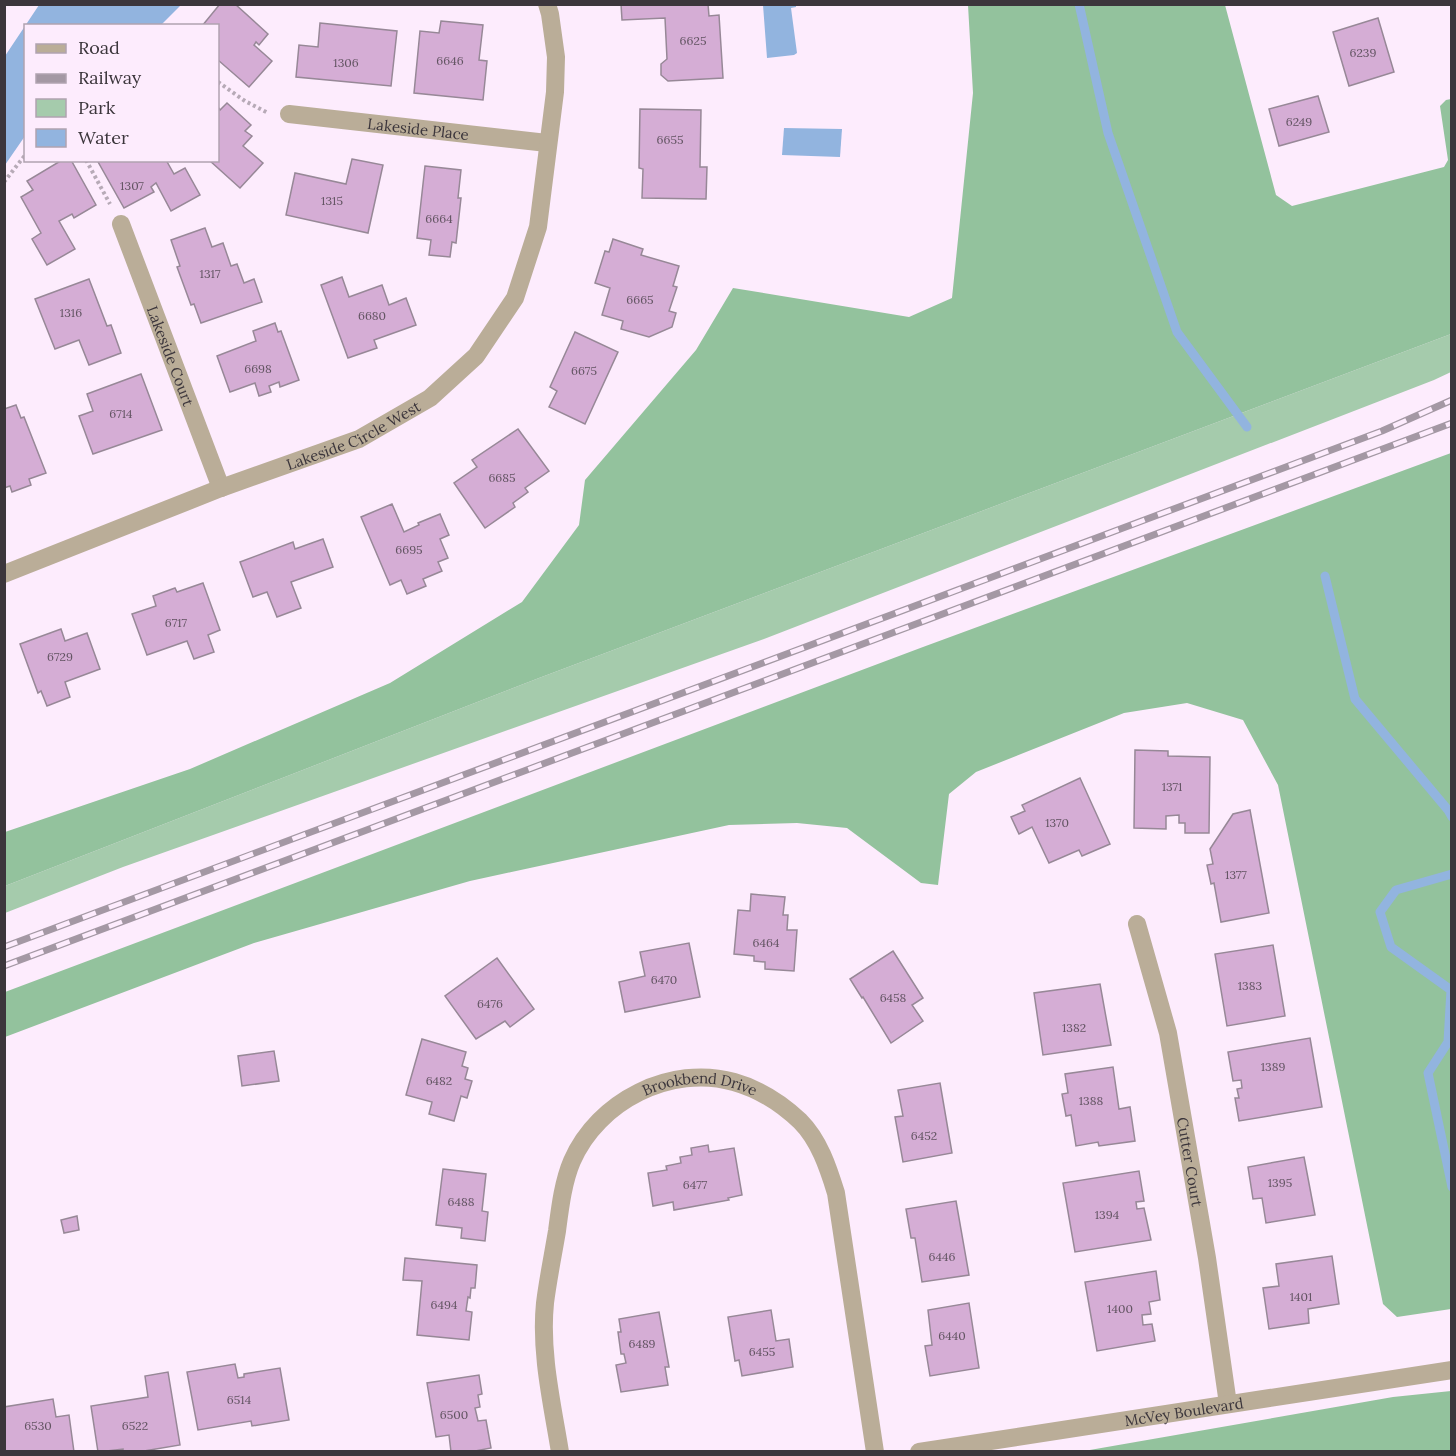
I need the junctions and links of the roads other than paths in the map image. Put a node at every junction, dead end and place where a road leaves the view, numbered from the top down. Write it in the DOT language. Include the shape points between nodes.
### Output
graph roads {
  1 [pos="547,4"];
  2 [pos="289,114"];
  3 [pos="547,143"];
  4 [pos="121,224"];
  5 [pos="221,488"];
  6 [pos="4,574"];
  7 [pos="1137,924"];
  8 [pos="1452,1370"];
  9 [pos="1228,1404"];
  10 [pos="560,1452"];
  11 [pos="875,1452"];
  12 [pos="918,1452"];
  1 -- 3 [label="street, Lakeside Circle West" via="556,57"];
  2 -- 3 [label="street, Lakeside Place"];
  3 -- 5 [label="street, Lakeside Circle West" via="538,227 515,298 476,356 430,398 358,439"];
  4 -- 5 [label="street, Lakeside Court"];
  5 -- 6 [label="street, Lakeside Circle West"];
  7 -- 9 [label="street, Cutter Court" via="1167,1034 1207,1258"];
  8 -- 9 [label="street, McVey Boulevard"];
  9 -- 12 [label="street, McVey Boulevard"];
  10 -- 11 [label="street, Brookbend Drive" via="545,1362 545,1305 562,1198 572,1161 592,1128 619,1103 656,1084 696,1077 734,1082 773,1098 801,1122 825,1157 836,1192"];
}
